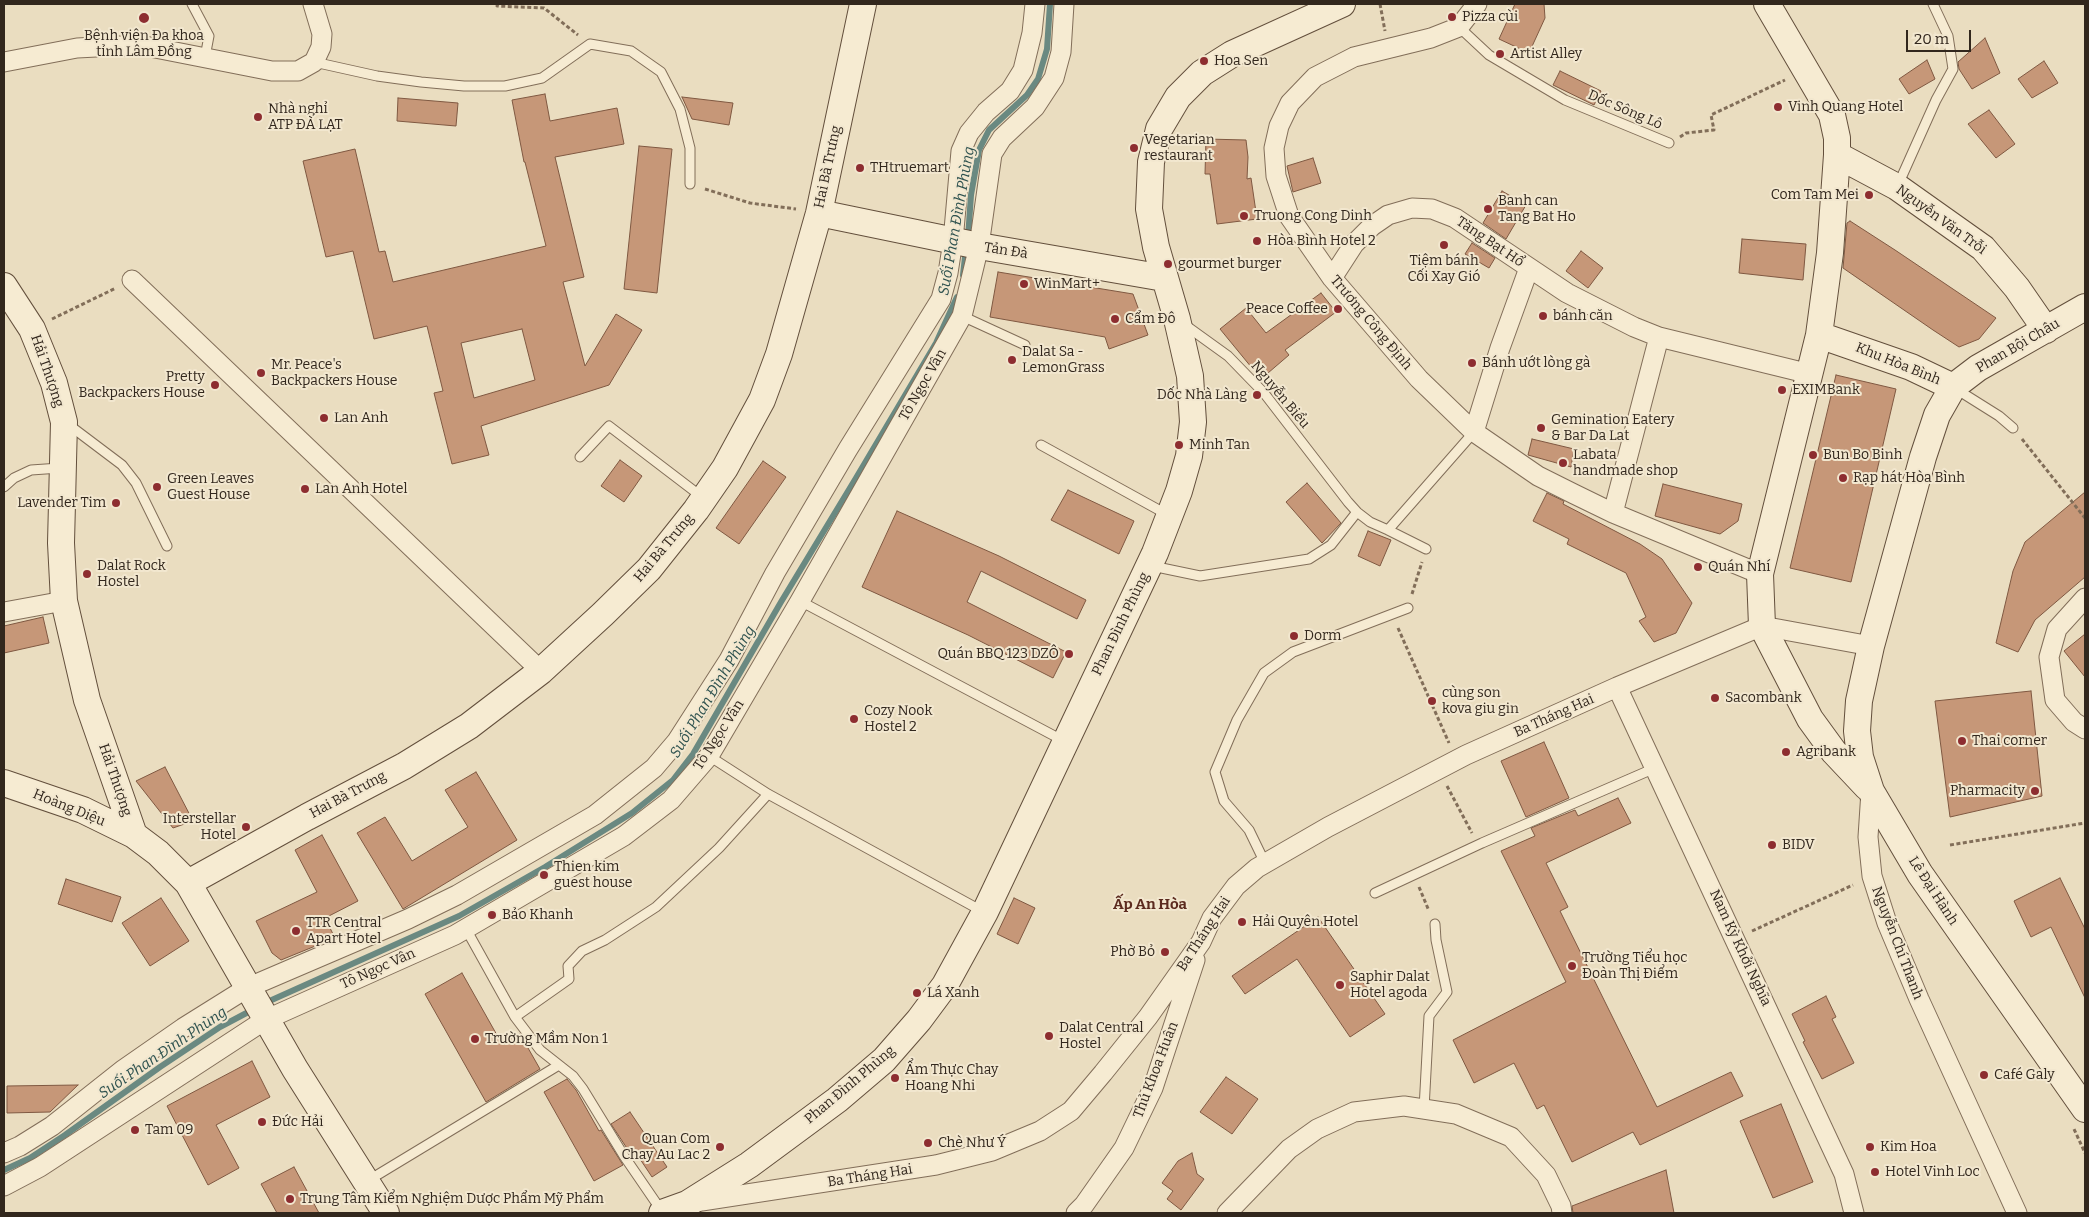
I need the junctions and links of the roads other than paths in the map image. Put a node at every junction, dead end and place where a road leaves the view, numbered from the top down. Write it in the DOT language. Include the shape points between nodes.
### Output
graph roads {
  1 [pos="192,4"];
  2 [pos="313,4"];
  3 [pos="863,4"];
  4 [pos="1035,4"];
  5 [pos="1064,4"];
  6 [pos="1342,4"];
  7 [pos="1477,4"];
  8 [pos="1766,4"];
  9 [pos="1933,4"];
  10 [pos="1459,26"];
  11 [pos="205,57"];
  12 [pos="4,62"];
  13 [pos="314,62"];
  14 [pos="1669,143"];
  15 [pos="1837,156"];
  16 [pos="690,184"];
  17 [pos="1897,187"];
  18 [pos="819,212"];
  19 [pos="953,241"];
  20 [pos="979,246"];
  21 [pos="1529,268"];
  22 [pos="1164,278"];
  23 [pos="1332,278"];
  24 [pos="132,280"];
  25 [pos="4,286"];
  26 [pos="2085,307"];
  27 [pos="962,316"];
  28 [pos="1177,319"];
  29 [pos="2046,330"];
  30 [pos="1819,335"];
  31 [pos="1660,337"];
  32 [pos="1025,345"];
  33 [pos="1810,374"];
  34 [pos="1953,387"];
  35 [pos="64,422"];
  36 [pos="2013,428"];
  37 [pos="1474,432"];
  38 [pos="1041,444"];
  39 [pos="580,457"];
  40 [pos="63,468"];
  41 [pos="4,486"];
  42 [pos="704,498"];
  43 [pos="1357,512"];
  44 [pos="1613,513"];
  45 [pos="1170,516"];
  46 [pos="1388,530"];
  47 [pos="166,546"];
  48 [pos="1426,549"];
  49 [pos="1149,565"];
  50 [pos="1760,574"];
  51 [pos="2085,598"];
  52 [pos="64,601"];
  53 [pos="800,602"];
  54 [pos="1408,608"];
  55 [pos="4,612"];
  56 [pos="1762,626"];
  57 [pos="1870,646"];
  58 [pos="541,671"];
  59 [pos="1617,687"];
  60 [pos="2085,729"];
  61 [pos="1065,741"];
  62 [pos="709,756"];
  63 [pos="1655,768"];
  64 [pos="4,783"];
  65 [pos="1871,791"];
  66 [pos="768,794"];
  67 [pos="134,835"];
  68 [pos="1265,863"];
  69 [pos="188,883"];
  70 [pos="1376,893"];
  71 [pos="985,912"];
  72 [pos="1435,924"];
  73 [pos="466,929"];
  74 [pos="1201,942"];
  75 [pos="248,988"];
  76 [pos="515,1017"];
  77 [pos="265,1020"];
  78 [pos="559,1066"];
  79 [pos="1424,1109"];
  80 [pos="2085,1110"];
  81 [pos="4,1153"];
  82 [pos="366,1182"];
  83 [pos="4,1186"];
  84 [pos="671,1210"];
  85 [pos="386,1213"];
  86 [pos="1076,1213"];
  87 [pos="1228,1213"];
  88 [pos="1562,1213"];
  89 [pos="1854,1213"];
  90 [pos="2017,1213"];
  1 -- 11 [label="lane" via="209,36"];
  2 -- 13 [label="street" via="322,34 321,47"];
  3 -- 18 [label="street, Hai Bà Trưng"];
  4 -- 19 [label="street, Tô Ngọc Vân" via="1023,70 1010,91 986,112 969,133 961,152"];
  5 -- 20 [label="street, Tô Ngọc Vân" via="1061,52 1054,78 1035,107 1002,138 992,154"];
  6 -- 22 [label="street, Phan Đình Phùng" via="1232,54 1202,73 1178,97 1159,128 1151,162 1149,209"];
  7 -- 10 [label="street, Trương Công Định"];
  8 -- 15 [label="street" via="1832,115"];
  9 -- 17 [label="lane" via="1948,36 1953,68"];
  10 -- 14 [label="lane, Dốc Sông Lô" via="1489,54 1565,100"];
  10 -- 23 [label="street, Trương Công Định" via="1431,38 1354,57 1315,77 1290,103 1274,148 1276,176 1289,216"];
  11 -- 12 [label="street" via="145,46 116,46 77,48"];
  11 -- 13 [label="street" via="272,71 298,71"];
  13 -- 16 [label="lane" via="421,82 504,86 542,78 590,44 631,51 661,72 680,109 690,148"];
  15 -- 17 [label="street, Nguyễn Văn Trỗi"];
  15 -- 30 [label="street" via="1830,253"];
  17 -- 29 [label="street, Nguyễn Văn Trỗi" via="1983,248 2017,288"];
  18 -- 19 [label="street, Tản Đà"];
  18 -- 42 [label="street, Hai Bà Trưng" via="779,354 762,400 725,468"];
  19 -- 20 [label="street, Tản Đà"];
  19 -- 75 [label="street, Tô Ngọc Vân" via="948,272 932,315 775,573 730,660 678,741 654,768 596,815 457,894 408,919"];
  20 -- 22 [label="street, Tản Đà"];
  20 -- 27 [label="street, Tô Ngọc Vân"];
  21 -- 23 [label="street, Tăng Bạt Hổ" via="1455,218 1432,209 1412,208 1388,215 1372,226 1354,244"];
  21 -- 31 [label="street, Tăng Bạt Hổ" via="1605,314"];
  21 -- 37 [label="street, Tăng Bạt Hổ"];
  22 -- 28 [label="street, Phan Đình Phùng"];
  23 -- 37 [label="street, Trương Công Định" via="1419,379"];
  24 -- 58 [label="street"];
  25 -- 35 [label="street, Hải Thượng" via="32,329 54,383"];
  26 -- 29 [label="street, Phan Bội Châu"];
  27 -- 32 [label="lane"];
  27 -- 53 [label="street, Tô Ngọc Vân"];
  28 -- 43 [label="lane, Nguyễn Biểu" via="1228,356 1264,393"];
  28 -- 45 [label="street, Phan Đình Phùng" via="1190,376 1193,422 1189,456"];
  29 -- 34 [label="street, Phan Bội Châu" via="1978,368"];
  30 -- 33 [label="street"];
  30 -- 34 [label="street, Khu Hòa Bình" via="1911,367"];
  31 -- 33 [label="street, Tăng Bạt Hổ"];
  31 -- 44 [label="street"];
  33 -- 50 [label="street"];
  34 -- 36 [label="lane"];
  34 -- 57 [label="street, Khu Hòa Bình" via="1937,415 1923,458"];
  35 -- 40 [label="street, Hải Thượng"];
  35 -- 47 [label="lane" via="122,465 136,483"];
  37 -- 44 [label="street, Trương Công Định" via="1538,476"];
  37 -- 46 [label="lane"];
  38 -- 45 [label="lane"];
  39 -- 42 [label="lane" via="609,426"];
  40 -- 41 [label="lane" via="31,470"];
  40 -- 52 [label="street, Hải Thượng" via="61,543"];
  42 -- 58 [label="street, Hai Bà Trưng" via="649,569"];
  43 -- 46 [label="lane, Nguyễn Biểu"];
  43 -- 49 [label="lane" via="1331,545 1309,559 1200,576"];
  44 -- 50 [label="street, Trương Công Định"];
  45 -- 49 [label="street, Phan Đình Phùng"];
  46 -- 48 [label="lane, Nguyễn Biểu"];
  49 -- 61 [label="street, Phan Đình Phùng"];
  50 -- 56 [label="street"];
  51 -- 60 [label="street" via="2057,629 2049,657 2056,700 2074,722"];
  52 -- 55 [label="street"];
  52 -- 67 [label="street, Hải Thượng" via="87,700"];
  53 -- 61 [label="lane"];
  53 -- 62 [label="street, Tô Ngọc Vân"];
  54 -- 68 [label="lane" via="1294,652 1264,673 1237,720 1215,772 1224,802 1248,830"];
  56 -- 57 [label="street"];
  56 -- 59 [label="street, Ba Tháng Hai"];
  56 -- 65 [label="street" via="1810,718 1834,752"];
  57 -- 65 [label="street, Lê Đại Hành" via="1858,701 1857,731 1860,757"];
  58 -- 69 [label="street, Hai Bà Trưng" via="469,726 404,766"];
  59 -- 63 [label="street, Nam Kỳ Khởi Nghĩa"];
  59 -- 68 [label="street, Ba Tháng Hai" via="1456,760"];
  61 -- 71 [label="street, Phan Đình Phùng"];
  62 -- 66 [label="lane"];
  62 -- 73 [label="street, Tô Ngọc Vân" via="672,800 624,836"];
  63 -- 70 [label="lane"];
  63 -- 89 [label="street, Nam Kỳ Khởi Nghĩa" via="1844,1174"];
  64 -- 67 [label="street, Hoàng Diệu" via="83,810"];
  65 -- 80 [label="street, Lê Đại Hành" via="1920,874"];
  65 -- 90 [label="street, Nguyễn Chí Thanh" via="1868,837 1872,876 1887,923"];
  66 -- 71 [label="lane"];
  66 -- 76 [label="lane" via="719,848 656,907 605,940 582,950 568,966 569,979"];
  67 -- 69 [label="street, Hải Thượng"];
  68 -- 74 [label="street, Ba Tháng Hai" via="1236,886 1212,918"];
  69 -- 75 [label="street, Hải Thượng"];
  71 -- 84 [label="street, Phan Đình Phùng" via="945,985 884,1060 837,1100 749,1165"];
  72 -- 79 [label="lane" via="1447,992 1428,1016"];
  73 -- 76 [label="lane"];
  73 -- 77 [label="street, Tô Ngọc Vân"];
  74 -- 84 [label="street, Ba Tháng Hai" via="1148,1017 1071,1111 1040,1131 992,1151 936,1164"];
  74 -- 86 [label="street, Thủ Khoa Huân" via="1153,1088 1124,1148"];
  75 -- 77 [label="street, Hải Thượng"];
  75 -- 81 [label="street, Tô Ngọc Vân" via="124,1069 52,1126"];
  76 -- 78 [label="lane" via="540,1050"];
  77 -- 82 [label="street, Hải Thượng"];
  77 -- 83 [label="street, Tô Ngọc Vân" via="40,1167"];
  78 -- 82 [label="lane"];
  78 -- 84 [label="lane" via="573,1076 624,1156"];
  79 -- 87 [label="street" via="1404,1106 1354,1112 1317,1129 1289,1150"];
  79 -- 88 [label="street" via="1456,1114 1511,1137 1546,1175"];
  82 -- 85 [label="street, Hải Thượng"];
}
